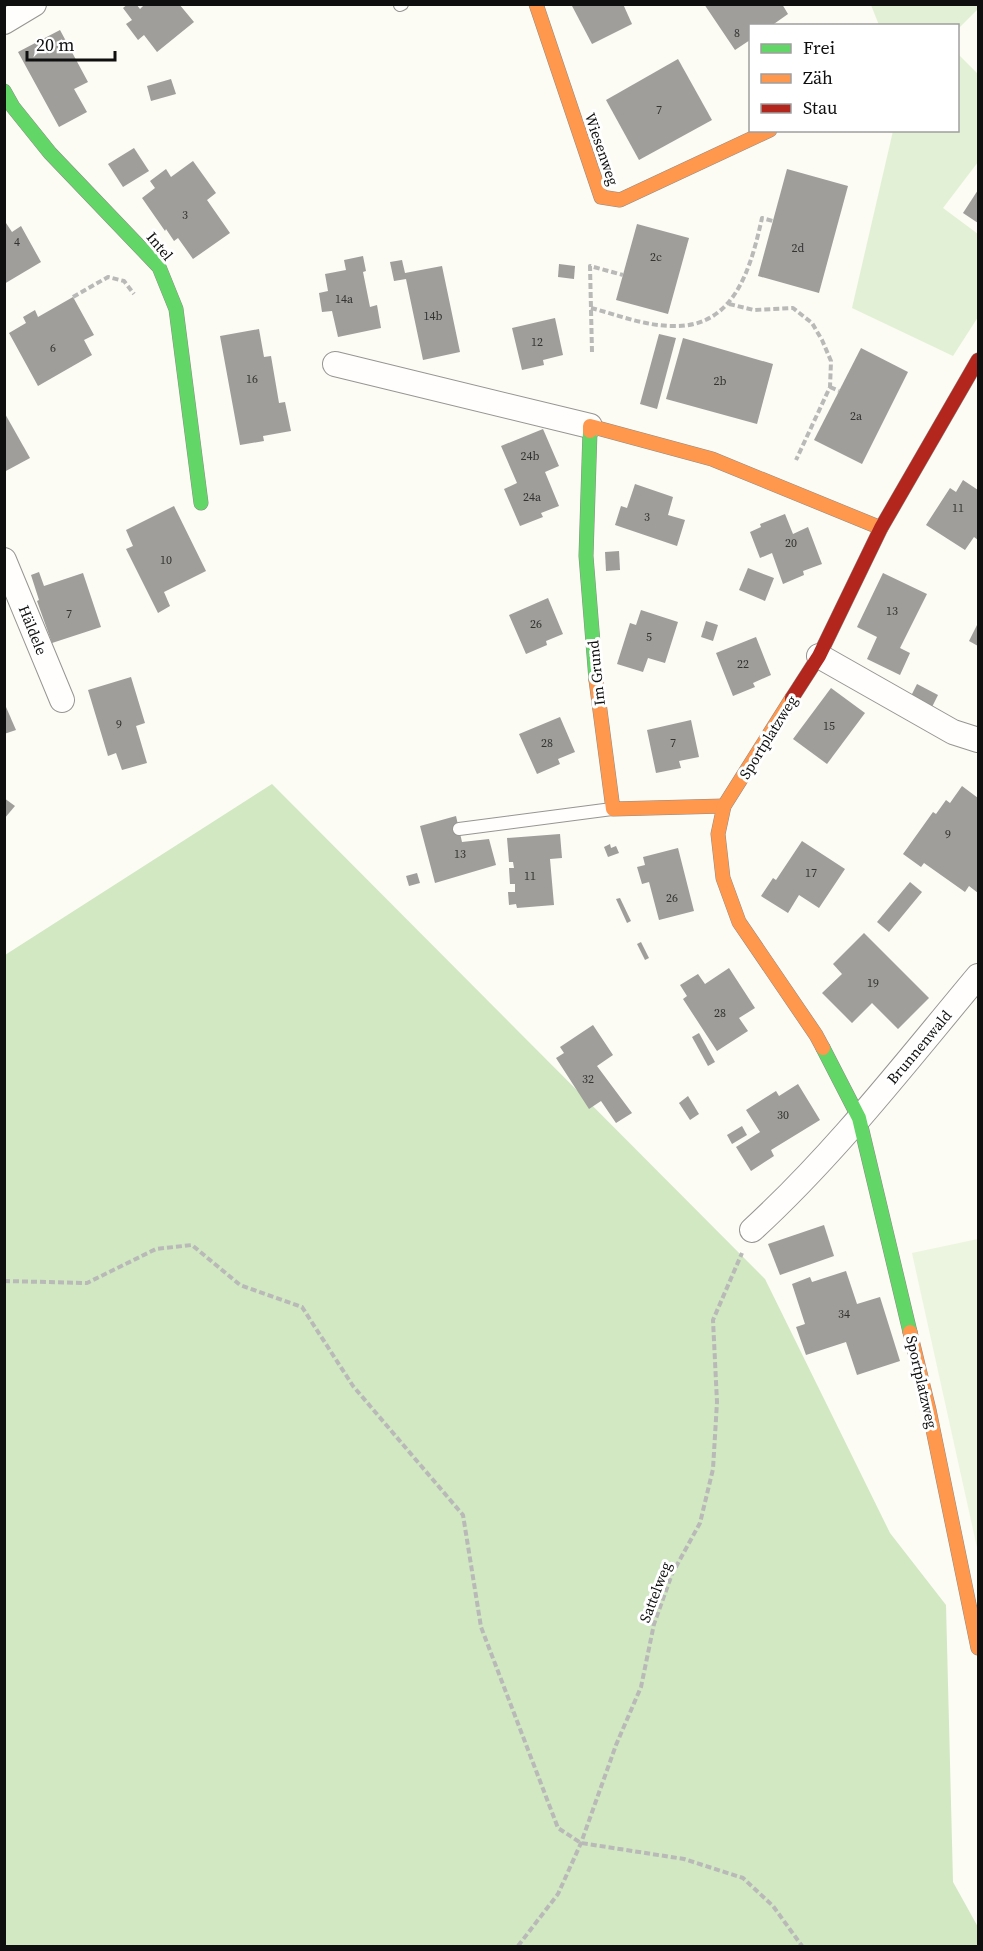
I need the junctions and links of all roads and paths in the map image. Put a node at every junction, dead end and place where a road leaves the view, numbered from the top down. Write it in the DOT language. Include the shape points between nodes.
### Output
graph roads {
  1 [pos="34,4"];
  2 [pos="536,4"];
  3 [pos="4,22"];
  4 [pos="4,91"];
  5 [pos="766,132"];
  6 [pos="773,221"];
  7 [pos="623,275"];
  8 [pos="136,296"];
  9 [pos="73,297"];
  10 [pos="729,304"];
  11 [pos="591,308"];
  12 [pos="592,352"];
  13 [pos="978,360"];
  14 [pos="335,364"];
  15 [pos="830,387"];
  16 [pos="839,391"];
  17 [pos="590,426"];
  18 [pos="783,488"];
  19 [pos="201,503"];
  20 [pos="881,528"];
  21 [pos="4,560"];
  22 [pos="819,656"];
  23 [pos="62,700"];
  24 [pos="978,740"];
  25 [pos="724,806"];
  26 [pos="613,808"];
  27 [pos="459,829"];
  28 [pos="978,976"];
  29 [pos="859,1118"];
  30 [pos="752,1230"];
  31 [pos="4,1281"];
  32 [pos="978,1648"];
  33 [pos="582,1843"];
  34 [pos="518,1947"];
  35 [pos="802,1947"];
  1 -- 3 [label="street"];
  2 -- 5 [label="street, Wiesenweg" via="601,197 620,200"];
  4 -- 19 [label="street, Intel" via="50,153 159,267 176,309"];
  6 -- 10 [label="path" via="762,218 754,251 739,290"];
  7 -- 11 [label="path" via="590,266"];
  8 -- 9 [label="path" via="124,281 108,277"];
  10 -- 11 [label="path" via="708,319 673,327"];
  10 -- 15 [label="path" via="754,310 794,308 812,323 822,340 831,361"];
  11 -- 12 [label="path"];
  13 -- 20 [label="street, Sportplatzweg"];
  14 -- 17 [label="street"];
  15 -- 16 [label="path"];
  15 -- 18 [label="path"];
  17 -- 18 [label="street" via="712,459"];
  17 -- 26 [label="street, Im Grund" via="586,556 595,673"];
  18 -- 20 [label="street"];
  20 -- 22 [label="street, Sportplatzweg"];
  21 -- 23 [label="street, Häldele"];
  22 -- 24 [label="street" via="953,732"];
  22 -- 25 [label="street, Sportplatzweg"];
  25 -- 26 [label="street"];
  25 -- 29 [label="street, Sportplatzweg" via="718,834 723,878 739,922 816,1035"];
  26 -- 27 [label="lane"];
  28 -- 29 [label="street, Brunnenwald"];
  29 -- 30 [label="street"];
  29 -- 32 [label="street, Sportplatzweg" via="929,1410"];
  30 -- 33 [label="path, Sattelweg" via="713,1320 717,1402 713,1469 699,1523 672,1574 654,1624 641,1687"];
  31 -- 33 [label="path" via="87,1283 156,1249 192,1245 240,1285 302,1307 353,1386 463,1515 481,1627 558,1828"];
  33 -- 34 [label="path, Sattelweg" via="558,1894"];
  33 -- 35 [label="path" via="684,1859 743,1878 773,1906"];
}
